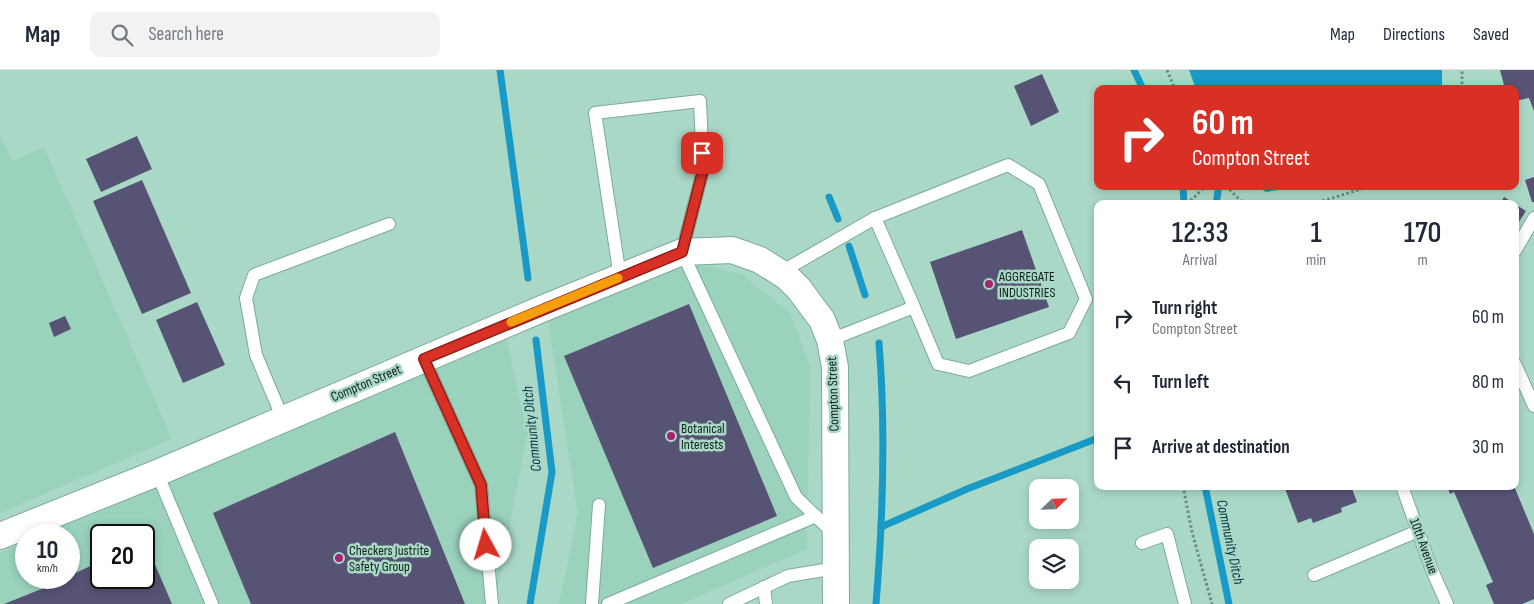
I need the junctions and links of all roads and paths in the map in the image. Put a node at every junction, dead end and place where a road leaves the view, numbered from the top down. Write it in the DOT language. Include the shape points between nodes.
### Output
graph roads {
  1 [pos="1166,70"];
  2 [pos="1462,70"];
  3 [pos="1173,85"];
  4 [pos="1462,85"];
  5 [pos="1202,190"];
  6 [pos="1230,190"];
  7 [pos="1358,190"];
  8 [pos="1191,200"];
  9 [pos="1240,200"];
  10 [pos="1326,200"];
  11 [pos="875,218"];
  12 [pos="1534,218"];
  13 [pos="389,224"];
  14 [pos="1519,245"];
  15 [pos="682,252"];
  16 [pos="781,272"];
  17 [pos="620,277"];
  18 [pos="914,307"];
  19 [pos="830,340"];
  20 [pos="424,359"];
  21 [pos="1519,373"];
  22 [pos="1534,406"];
  23 [pos="283,419"];
  24 [pos="157,473"];
  25 [pos="1184,490"];
  26 [pos="1403,490"];
  27 [pos="600,505"];
  28 [pos="816,516"];
  29 [pos="1418,531"];
  30 [pos="0,536"];
  31 [pos="835,536"];
  32 [pos="1142,543"];
  33 [pos="836,568"];
  34 [pos="1314,575"];
  35 [pos="764,587"];
  36 [pos="212,604"];
  37 [pos="492,604"];
  38 [pos="592,604"];
  39 [pos="608,604"];
  40 [pos="729,604"];
  41 [pos="766,604"];
  42 [pos="836,604"];
  43 [pos="1185,604"];
  44 [pos="1212,604"];
  45 [pos="1447,604"];
  1 -- 3 [label="path"];
  2 -- 4 [label="path"];
  5 -- 8 [label="path"];
  6 -- 9 [label="path"];
  7 -- 10 [label="path"];
  11 -- 16 [label="lane"];
  11 -- 18 [label="lane"];
  11 -- 18 [label="lane" via="1008,165 1040,184 1086,299 1069,333 969,371 938,364"];
  12 -- 14 [label="lane"];
  13 -- 23 [label="lane" via="254,275 246,298 256,355"];
  15 -- 16 [label="street, Compton Street" via="732,250"];
  15 -- 17 [label="street, Compton Street"];
  15 -- 17 [label="lane" via="703,170 700,101 595,113"];
  15 -- 28 [label="lane" via="796,497"];
  16 -- 19 [label="street, Compton Street" via="799,289 822,320"];
  17 -- 20 [label="street, Compton Street"];
  18 -- 19 [label="lane"];
  19 -- 31 [label="street, Compton Street" via="835,366"];
  20 -- 23 [label="street, Compton Street"];
  20 -- 37 [label="lane" via="481,485"];
  21 -- 22 [label="lane"];
  23 -- 24 [label="street, Compton Street"];
  24 -- 30 [label="street, Compton Street"];
  24 -- 36 [label="lane"];
  25 -- 44 [label="path"];
  26 -- 29 [label="lane, 10th Avenue"];
  27 -- 38 [label="lane"];
  28 -- 31 [label="lane"];
  28 -- 39 [label="lane"];
  29 -- 34 [label="lane"];
  29 -- 45 [label="lane, 10th Avenue"];
  31 -- 33 [label="street, Compton Street"];
  32 -- 43 [label="lane" via="1167,534"];
  33 -- 35 [label="lane" via="788,576"];
  33 -- 42 [label="street, Compton Street"];
  35 -- 40 [label="lane"];
  35 -- 41 [label="lane"];
}
